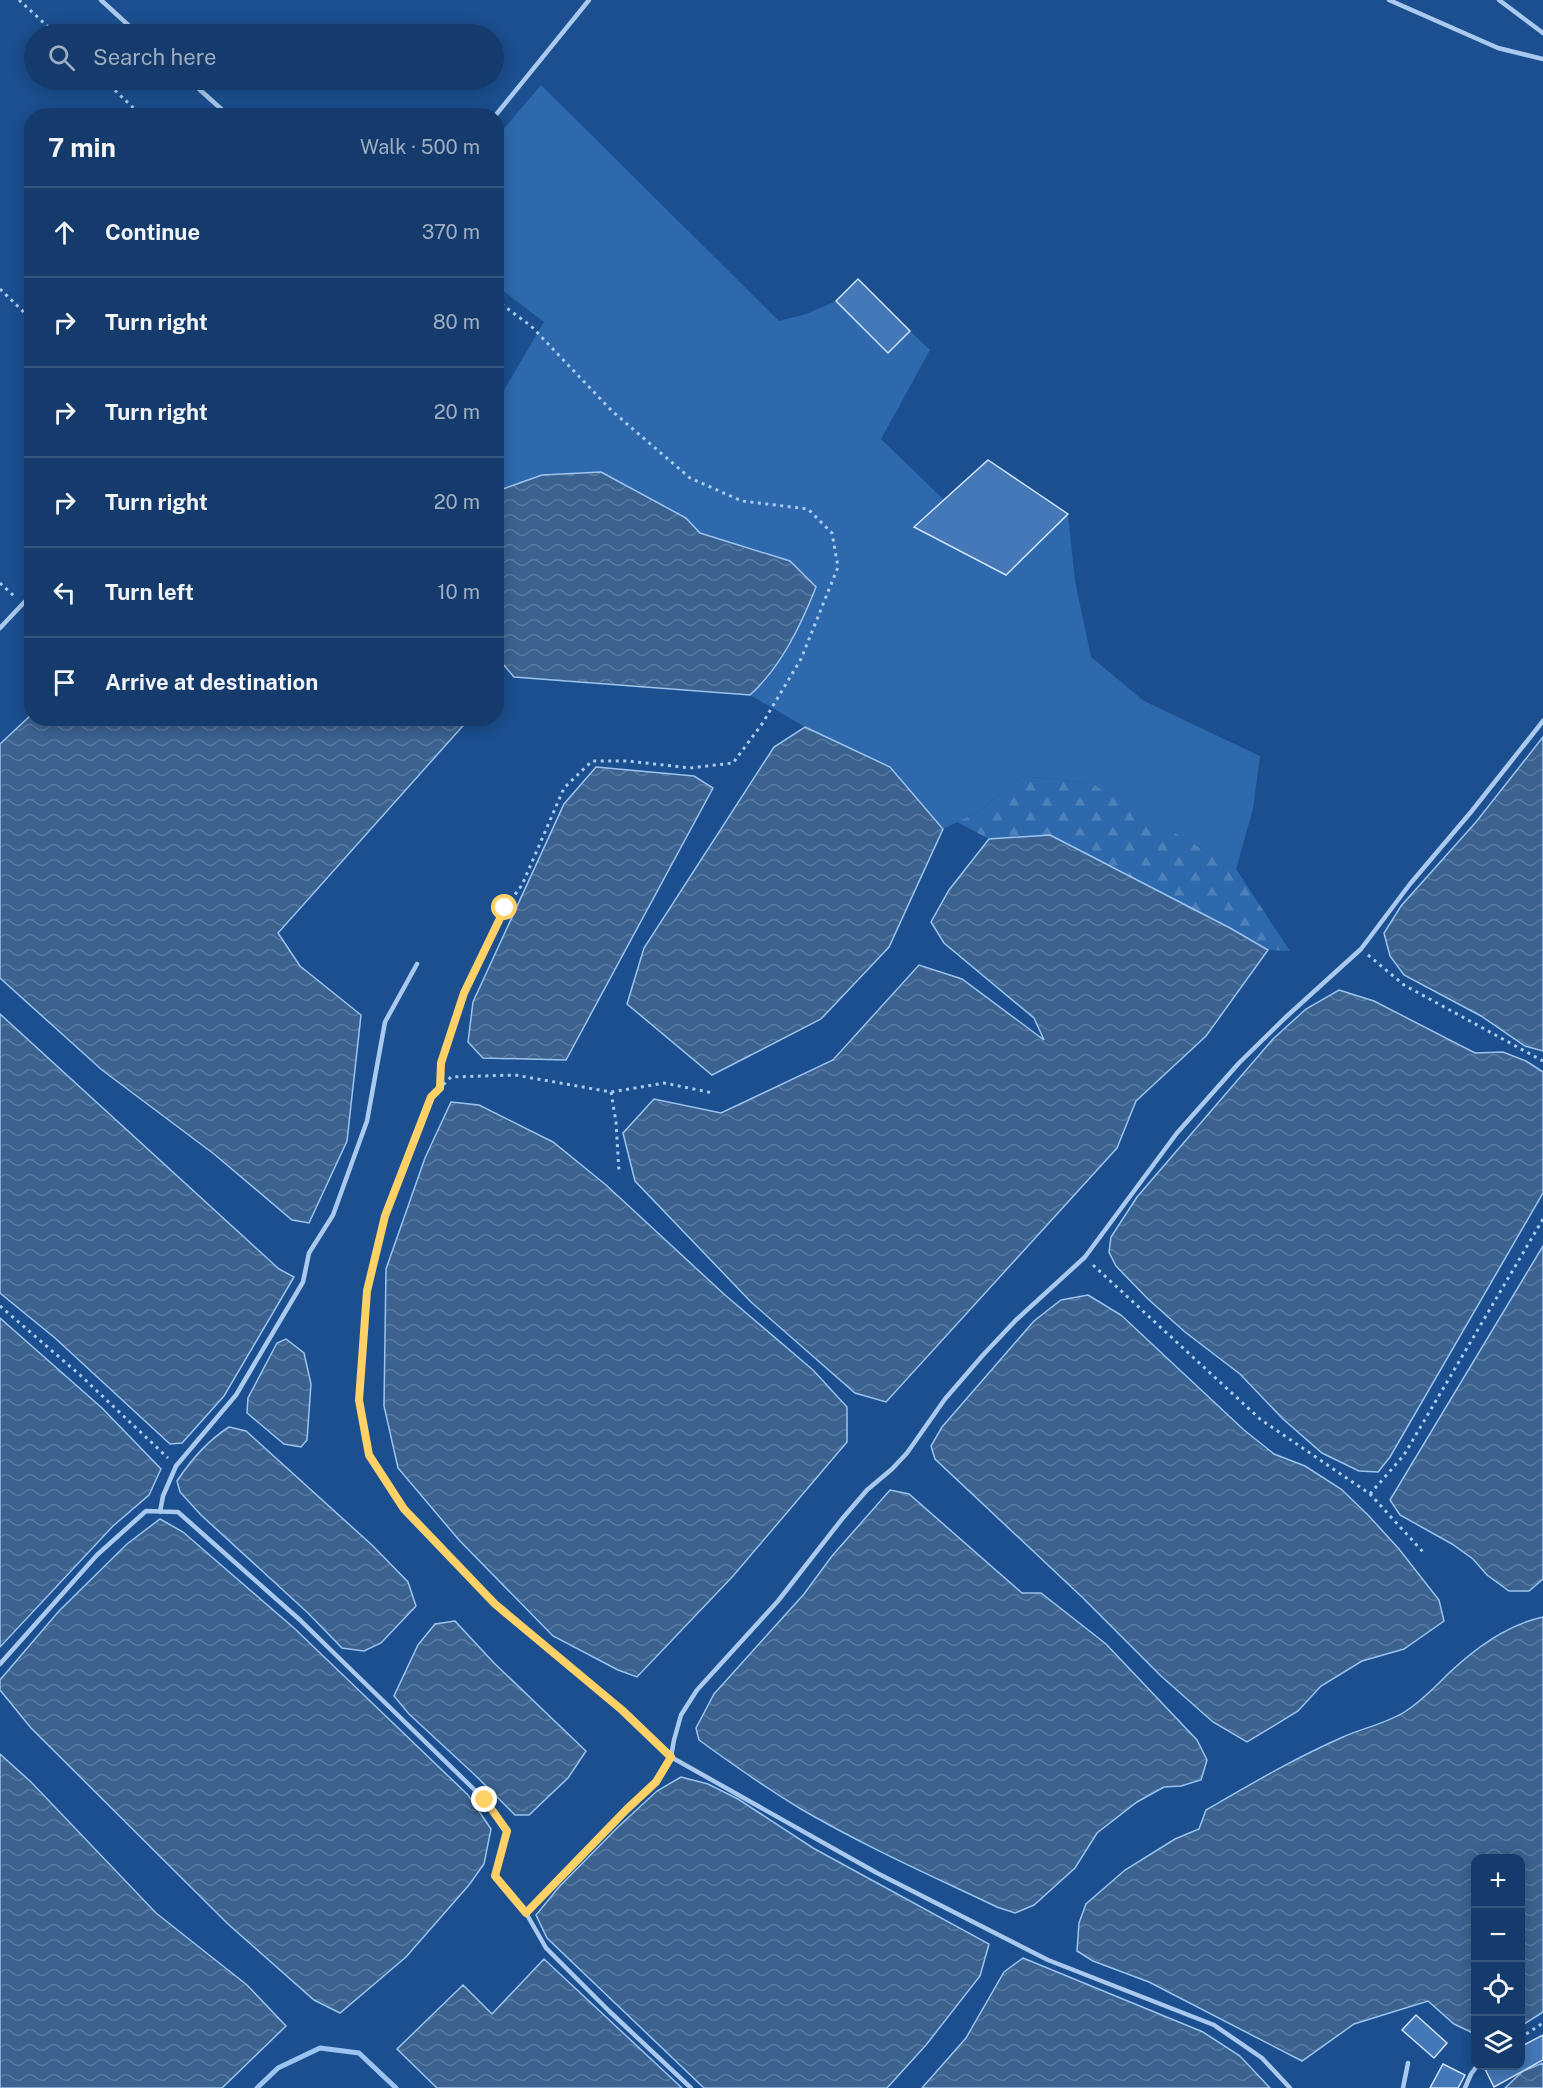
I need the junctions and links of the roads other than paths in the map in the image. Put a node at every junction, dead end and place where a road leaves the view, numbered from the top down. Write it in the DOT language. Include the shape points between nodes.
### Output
graph roads {
  1 [pos="101,0"];
  2 [pos="589,0"];
  3 [pos="1389,0"];
  4 [pos="1499,0"];
  5 [pos="127,24"];
  6 [pos="1543,33"];
  7 [pos="1543,59"];
  8 [pos="200,90"];
  9 [pos="220,108"];
  10 [pos="501,108"];
  11 [pos="24,602"];
  12 [pos="0,628"];
  13 [pos="1543,721"];
  14 [pos="417,964"];
  15 [pos="160,1512"];
  16 [pos="0,1664"];
  17 [pos="671,1757"];
  18 [pos="526,1913"];
  19 [pos="1408,2063"];
  20 [pos="1474,2070"];
  21 [pos="692,2088"];
  22 [pos="1290,2088"];
  23 [pos="1402,2088"];
  24 [pos="1465,2088"];
  1 -- 5 [label="lane"];
  2 -- 10 [label="lane"];
  3 -- 7 [label="lane" via="1498,48"];
  4 -- 6 [label="lane"];
  8 -- 9 [label="lane"];
  11 -- 12 [label="lane"];
  13 -- 17 [label="lane" via="1361,949 1239,1064 1178,1133 1085,1257 983,1355 945,1399 907,1453 867,1490 778,1602 697,1690 681,1715"];
  14 -- 15 [label="lane" via="386,1022 367,1121 333,1215 309,1253 303,1282 236,1395 176,1466"];
  15 -- 16 [label="lane" via="146,1511 97,1555"];
  15 -- 18 [label="lane" via="178,1512 300,1620 485,1800 507,1831 495,1876"];
  17 -- 18 [label="lane" via="656,1782"];
  17 -- 22 [label="lane" via="876,1873 1038,1955 1215,2025 1262,2058"];
  18 -- 21 [label="lane" via="546,1948"];
  19 -- 23 [label="lane"];
  20 -- 24 [label="lane"];
}
